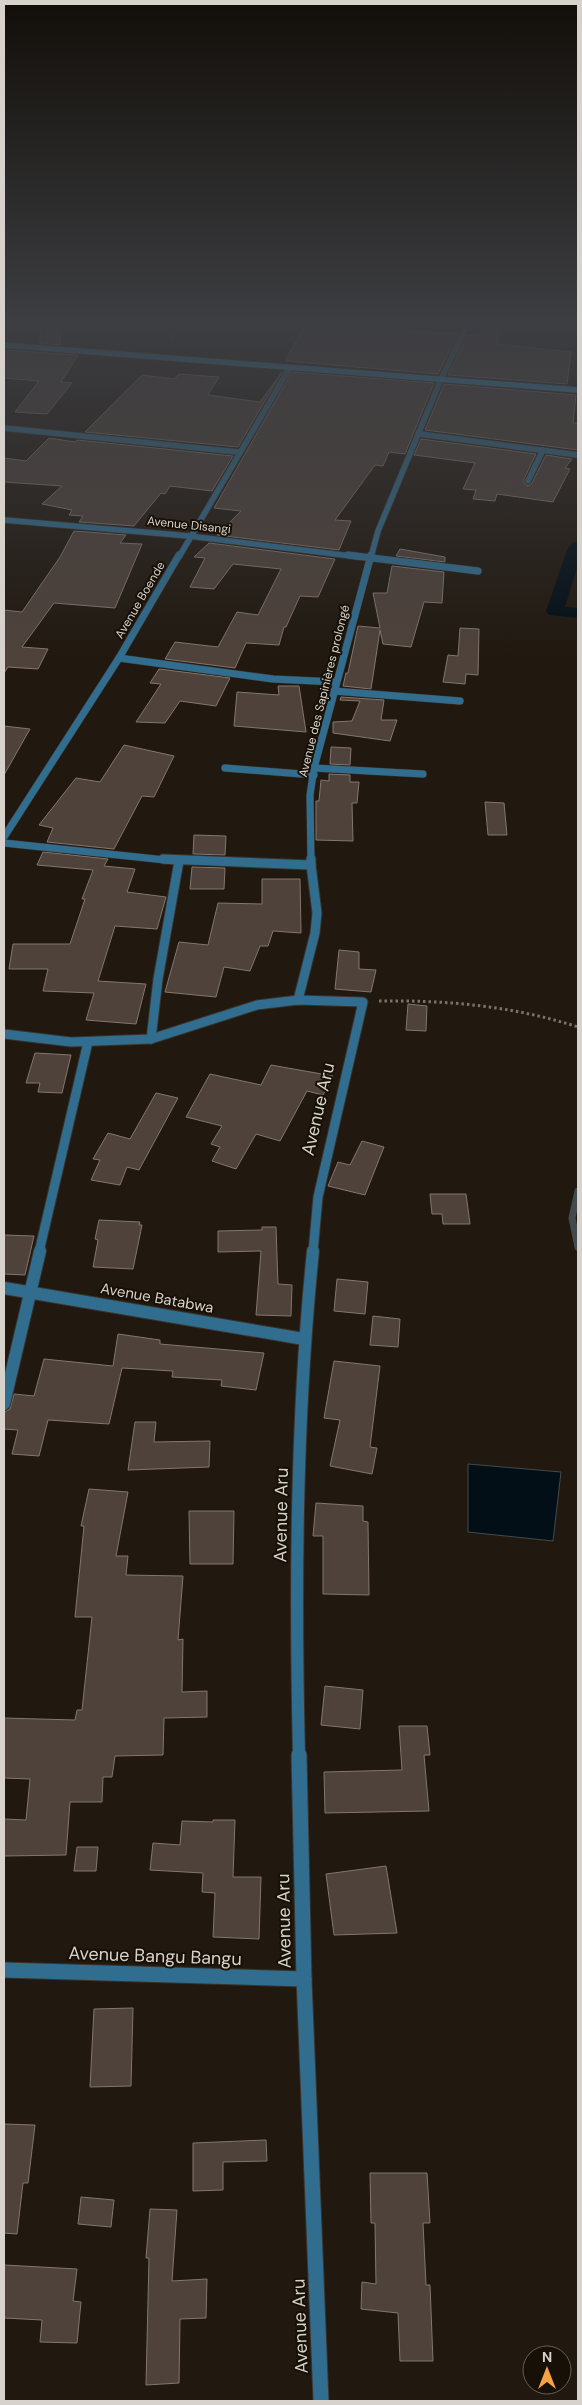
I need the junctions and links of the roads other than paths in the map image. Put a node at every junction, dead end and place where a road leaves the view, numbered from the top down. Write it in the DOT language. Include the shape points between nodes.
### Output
graph roads {
  1 [pos="45,432"];
  2 [pos="250,432"];
  3 [pos="420,434"];
  4 [pos="544,450"];
  5 [pos="238,452"];
  6 [pos="578,455"];
  7 [pos="528,481"];
  8 [pos="4,520"];
  9 [pos="189,536"];
  10 [pos="371,556"];
  11 [pos="478,571"];
  12 [pos="119,658"];
  13 [pos="336,682"];
  14 [pos="334,691"];
  15 [pos="460,701"];
  16 [pos="225,768"];
  17 [pos="314,771"];
  18 [pos="423,774"];
  19 [pos="4,837"];
  20 [pos="4,843"];
  21 [pos="179,861"];
  22 [pos="311,865"];
  23 [pos="298,1000"];
  24 [pos="4,1034"];
  25 [pos="152,1039"];
  26 [pos="88,1042"];
  27 [pos="4,1288"];
  28 [pos="32,1291"];
  29 [pos="304,1339"];
  30 [pos="4,1404"];
  31 [pos="4,1970"];
  32 [pos="304,1979"];
  33 [pos="321,2401"];
  1 -- 5 [label="street"];
  2 -- 5 [label="street, Avenue Boende"];
  3 -- 4 [label="street"];
  3 -- 10 [label="street, Avenue des Sapinières prolongé" via="378,531"];
  4 -- 6 [label="street"];
  4 -- 7 [label="street"];
  5 -- 9 [label="street, Avenue Boende"];
  8 -- 9 [label="street, Avenue Disangi"];
  9 -- 10 [label="street, Avenue Disangi"];
  9 -- 12 [label="street, Avenue Boende"];
  10 -- 11 [label="street, Avenue Disangi"];
  10 -- 13 [label="street, Avenue des Sapinières prolongé"];
  12 -- 13 [label="street" via="273,679"];
  12 -- 19 [label="street, Avenue Boende"];
  13 -- 14 [label="street, Avenue des Sapinières prolongé"];
  14 -- 15 [label="street"];
  14 -- 17 [label="street, Avenue des Sapinières prolongé"];
  16 -- 17 [label="street"];
  17 -- 18 [label="street"];
  17 -- 22 [label="street, Avenue des Sapinières prolongé" via="310,795"];
  20 -- 21 [label="street"];
  21 -- 22 [label="street"];
  21 -- 25 [label="street" via="158,979"];
  22 -- 23 [label="street, Avenue des Sapinières prolongé" via="318,913"];
  23 -- 25 [label="street" via="257,1005"];
  23 -- 29 [label="street, Avenue Aru" via="363,1002 318,1197"];
  24 -- 26 [label="street"];
  25 -- 26 [label="street"];
  26 -- 28 [label="street"];
  27 -- 28 [label="street, Avenue Batabwa"];
  28 -- 29 [label="street, Avenue Batabwa"];
  28 -- 30 [label="street"];
  29 -- 32 [label="street, Avenue Aru" via="298,1520 298,1679"];
  31 -- 32 [label="street, Avenue Bangu Bangu"];
  32 -- 33 [label="street, Avenue Aru"];
}
